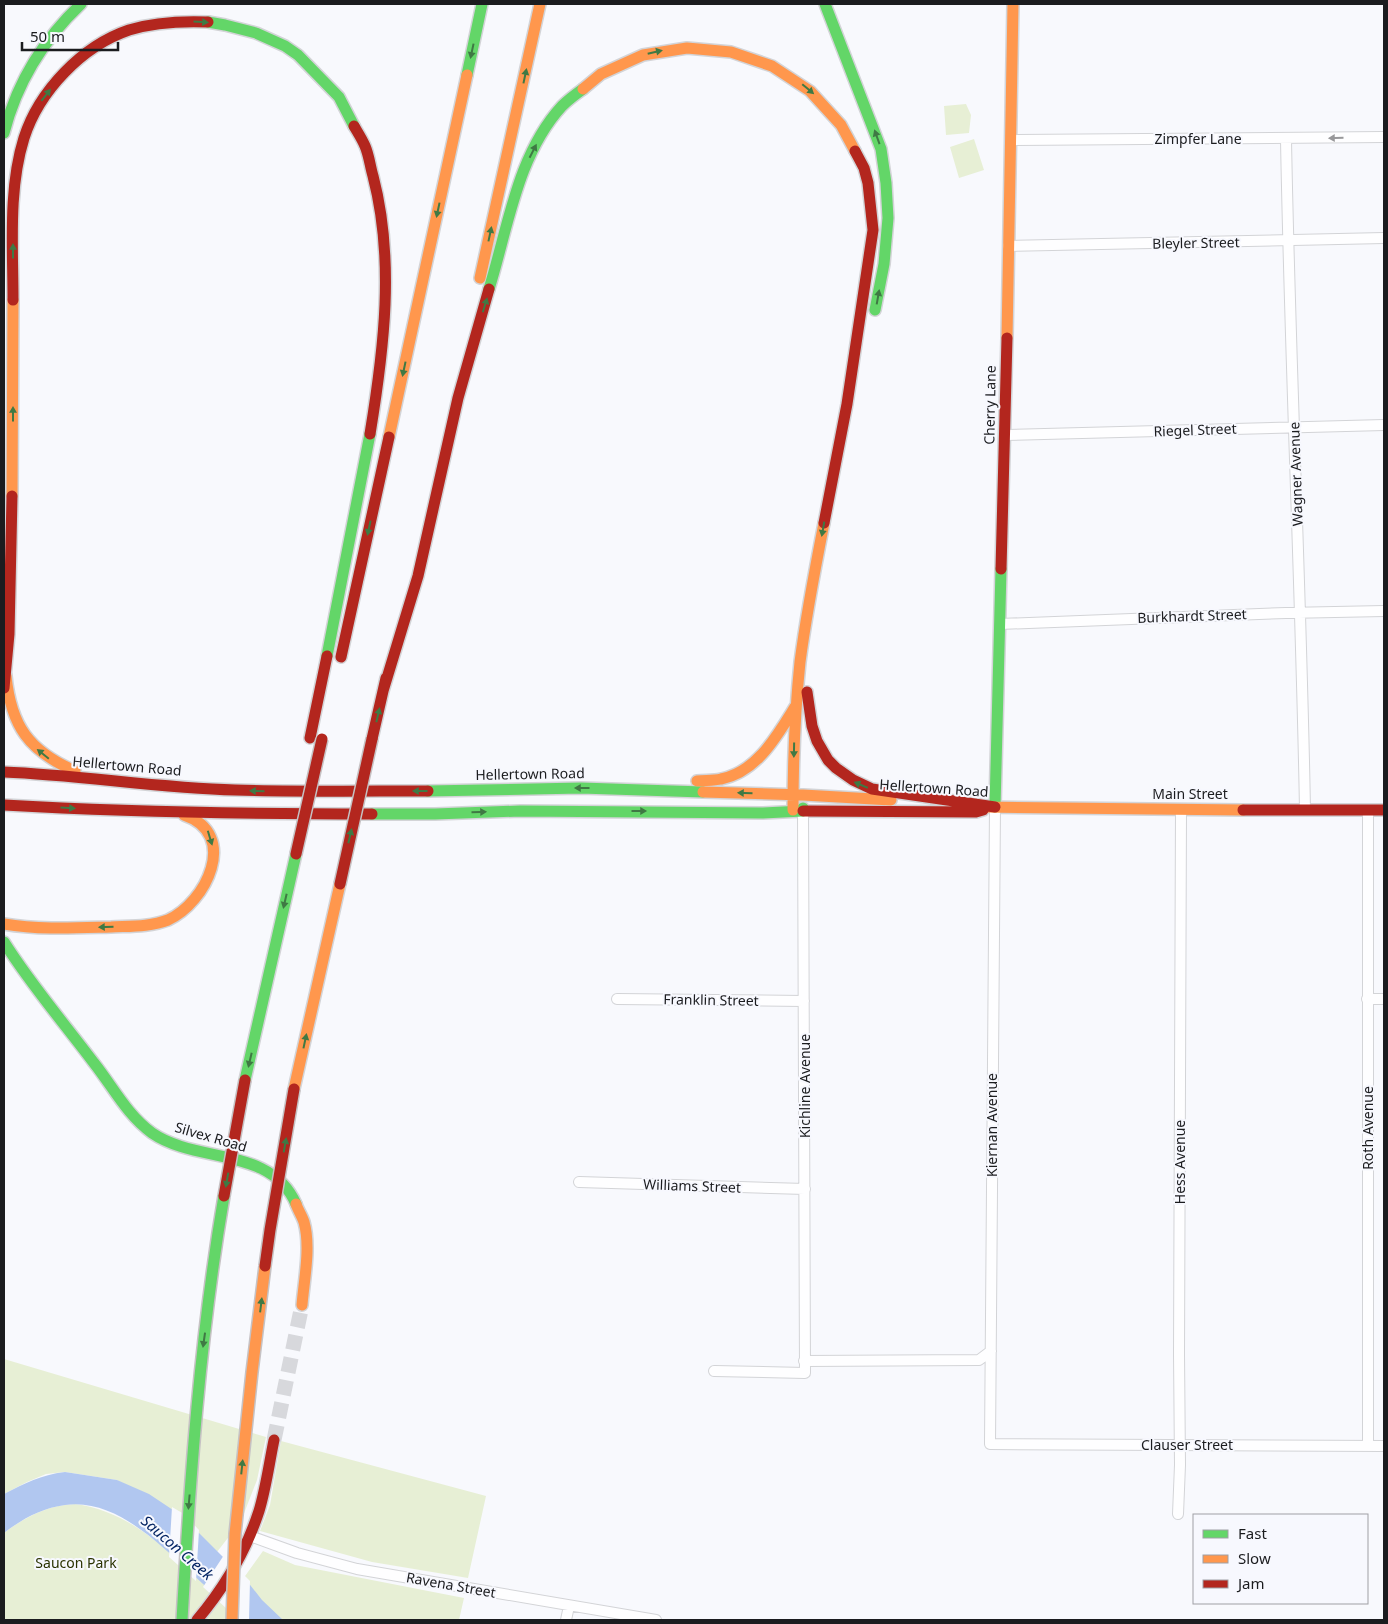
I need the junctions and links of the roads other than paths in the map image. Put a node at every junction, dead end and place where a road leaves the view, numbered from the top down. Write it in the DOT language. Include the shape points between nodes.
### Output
graph roads {
  1 [pos="81,4"];
  2 [pos="482,4"];
  3 [pos="540,4"];
  4 [pos="825,4"];
  5 [pos="1013,4"];
  6 [pos="4,133"];
  7 [pos="1384,137"];
  8 [pos="1286,139"];
  9 [pos="1011,140"];
  10 [pos="1384,238"];
  11 [pos="1287,241"];
  12 [pos="1008,246"];
  13 [pos="873,322"];
  14 [pos="1384,425"];
  15 [pos="1294,427"];
  16 [pos="1005,436"];
  17 [pos="1384,611"];
  18 [pos="1300,612"];
  19 [pos="1000,624"];
  20 [pos="339,663"];
  21 [pos="810,673"];
  22 [pos="6,675"];
  23 [pos="4,688"];
  24 [pos="383,691"];
  25 [pos="807,692"];
  26 [pos="796,705"];
  27 [pos="323,734"];
  28 [pos="4,772"];
  29 [pos="103,779"];
  30 [pos="654,790"];
  31 [pos="798,794"];
  32 [pos="4,805"];
  33 [pos="994,807"];
  34 [pos="1182,810"];
  35 [pos="1306,810"];
  36 [pos="1368,810"];
  37 [pos="1384,810"];
  38 [pos="798,811"];
  39 [pos="155,812"];
  40 [pos="296,854"];
  41 [pos="4,924"];
  42 [pos="4,942"];
  43 [pos="1367,998"];
  44 [pos="1384,998"];
  45 [pos="617,999"];
  46 [pos="804,1001"];
  47 [pos="579,1182"];
  48 [pos="805,1188"];
  49 [pos="302,1305"];
  50 [pos="991,1352"];
  51 [pos="804,1361"];
  52 [pos="714,1371"];
  53 [pos="274,1440"];
  54 [pos="990,1444"];
  55 [pos="1179,1445"];
  56 [pos="1368,1446"];
  57 [pos="1384,1446"];
  58 [pos="1178,1514"];
  59 [pos="250,1536"];
  60 [pos="569,1606"];
  61 [pos="182,1620"];
  62 [pos="196,1620"];
  63 [pos="232,1620"];
  64 [pos="566,1620"];
  65 [pos="656,1620"];
  1 -- 6 [label="main road" via="46,42 32,64 11,107"];
  2 -- 20 [label="main road, one-way"];
  24 -- 3 [label="main road, one-way" via="477,291"];
  13 -- 4 [label="main road, one-way" via="884,264 888,218 884,165 878,137"];
  5 -- 9 [label="main road, Cherry Lane"];
  7 -- 8 [label="street, Zimpfer Lane, one-way"];
  8 -- 9 [label="street, Zimpfer Lane"];
  8 -- 11 [label="street, Wagner Avenue"];
  9 -- 12 [label="main road, Cherry Lane"];
  10 -- 11 [label="street, Bleyler Street"];
  11 -- 12 [label="street, Bleyler Street"];
  11 -- 15 [label="street, Wagner Avenue"];
  12 -- 16 [label="main road, Cherry Lane"];
  14 -- 15 [label="street, Riegel Street"];
  15 -- 16 [label="street, Riegel Street"];
  15 -- 18 [label="street, Wagner Avenue"];
  16 -- 19 [label="main road, Cherry Lane"];
  17 -- 18 [label="street, Burkhardt Street"];
  18 -- 19 [label="street, Burkhardt Street"];
  18 -- 35 [label="street, Wagner Avenue"];
  19 -- 33 [label="main road, Cherry Lane"];
  21 -- 25 [label="main road"];
  22 -- 23 [label="main road"];
  29 -- 22 [label="main road, one-way" via="62,766 33,746 13,717"];
  22 -- 40 [label="main road, one-way, bridge" via="10,634 13,241 15,188 26,131 42,99 56,82 93,47 112,36 134,28 180,21 245,28 292,51 331,85 368,154 376,181 386,258 385,330 380,365 349,549 310,738"];
  24 -- 26 [label="main road, one-way" via="422,561 463,376 531,155 551,120 590,81 636,57 670,49 704,48 730,51 757,60 786,74 821,100 859,157 872,201 874,230 868,272 803,641"];
  63 -- 24 [label="main road, one-way, bridge" via="235,1534 270,1230 294,1089"];
  25 -- 31 [label="main road"];
  33 -- 25 [label="main road, one-way" via="872,789 850,780 820,748 813,730"];
  26 -- 30 [label="main road" via="777,736 750,767 722,779"];
  26 -- 31 [label="main road, one-way" via="794,743"];
  27 -- 40 [label="main road, bridge"];
  28 -- 29 [label="main road, Hellertown Road"];
  30 -- 29 [label="main road, Hellertown Road, one-way" via="259,791"];
  31 -- 30 [label="main road, Hellertown Road, one-way"];
  31 -- 33 [label="main road, Hellertown Road"];
  31 -- 38 [label="main road"];
  32 -- 39 [label="main road, Hellertown Road, one-way"];
  33 -- 34 [label="main road, Main Street"];
  33 -- 38 [label="main road, Hellertown Road" via="976,812"];
  33 -- 50 [label="street, Kiernan Avenue"];
  34 -- 35 [label="main road, Main Street"];
  34 -- 55 [label="street, Hess Avenue"];
  35 -- 36 [label="main road, Main Street"];
  36 -- 37 [label="main road, Main Street"];
  36 -- 43 [label="street, Roth Avenue"];
  39 -- 38 [label="main road, Hellertown Road, one-way"];
  38 -- 46 [label="street, Kichline Avenue"];
  39 -- 41 [label="main road, one-way" via="180,814 196,820 212,840 207,878 196,898 182,911 161,922 129,926 44,929"];
  40 -- 61 [label="main road, one-way, bridge" via="245,1080 220,1221 203,1350"];
  42 -- 49 [label="main road, Silvex Road" via="146,1128 173,1142 252,1164 284,1184 304,1223 306,1244"];
  43 -- 44 [label="street"];
  43 -- 56 [label="street, Roth Avenue"];
  45 -- 46 [label="street, Franklin Street"];
  46 -- 48 [label="street, Kichline Avenue"];
  47 -- 48 [label="street, Williams Street"];
  48 -- 51 [label="street, Kichline Avenue"];
  50 -- 51 [label="street" via="979,1360"];
  50 -- 54 [label="street, Kiernan Avenue"];
  51 -- 52 [label="street" via="805,1373"];
  53 -- 59 [label="main road" via="263,1495"];
  54 -- 55 [label="street, Clauser Street"];
  55 -- 56 [label="street, Clauser Street"];
  55 -- 58 [label="street, Hess Avenue"];
  56 -- 57 [label="street, Clauser Street"];
  59 -- 60 [label="street, Ravena Street" via="297,1553 357,1568"];
  59 -- 62 [label="main road" via="209,1606"];
  60 -- 64 [label="street"];
  60 -- 65 [label="street, Ravena Street"];
}
